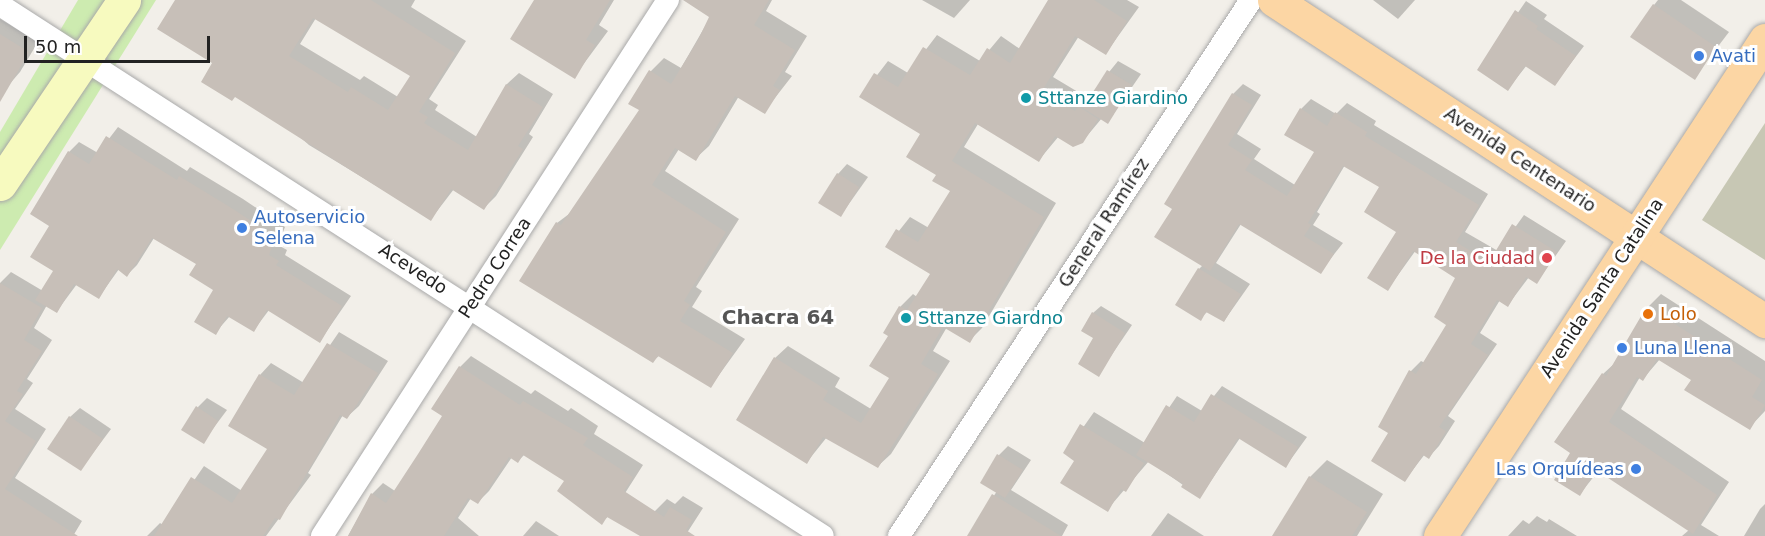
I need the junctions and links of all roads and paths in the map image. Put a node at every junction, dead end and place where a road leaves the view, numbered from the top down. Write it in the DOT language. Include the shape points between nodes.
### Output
graph roads {
  1 [pos="124,0"];
  2 [pos="668,0"];
  3 [pos="1251,0"];
  4 [pos="1274,0"];
  5 [pos="0,5"];
  6 [pos="1765,40"];
  7 [pos="86,58"];
  8 [pos="4,182"];
  9 [pos="1635,237"];
  10 [pos="471,306"];
  11 [pos="1765,321"];
  12 [pos="322,536"];
  13 [pos="823,536"];
  14 [pos="899,536"];
  15 [pos="1440,536"];
  1 -- 7 [label="main road"];
  2 -- 10 [label="street, Pedro Correa"];
  3 -- 14 [label="street, General Ramírez"];
  4 -- 9 [label="main road, Avenida Centenario"];
  5 -- 7 [label="street, Acevedo"];
  6 -- 9 [label="main road, Avenida Santa Catalina"];
  7 -- 8 [label="main road"];
  7 -- 10 [label="street, Acevedo"];
  9 -- 11 [label="main road, Avenida Centenario"];
  9 -- 15 [label="main road, Avenida Santa Catalina"];
  10 -- 12 [label="street, Pedro Correa"];
  10 -- 13 [label="street, Acevedo"];
}
